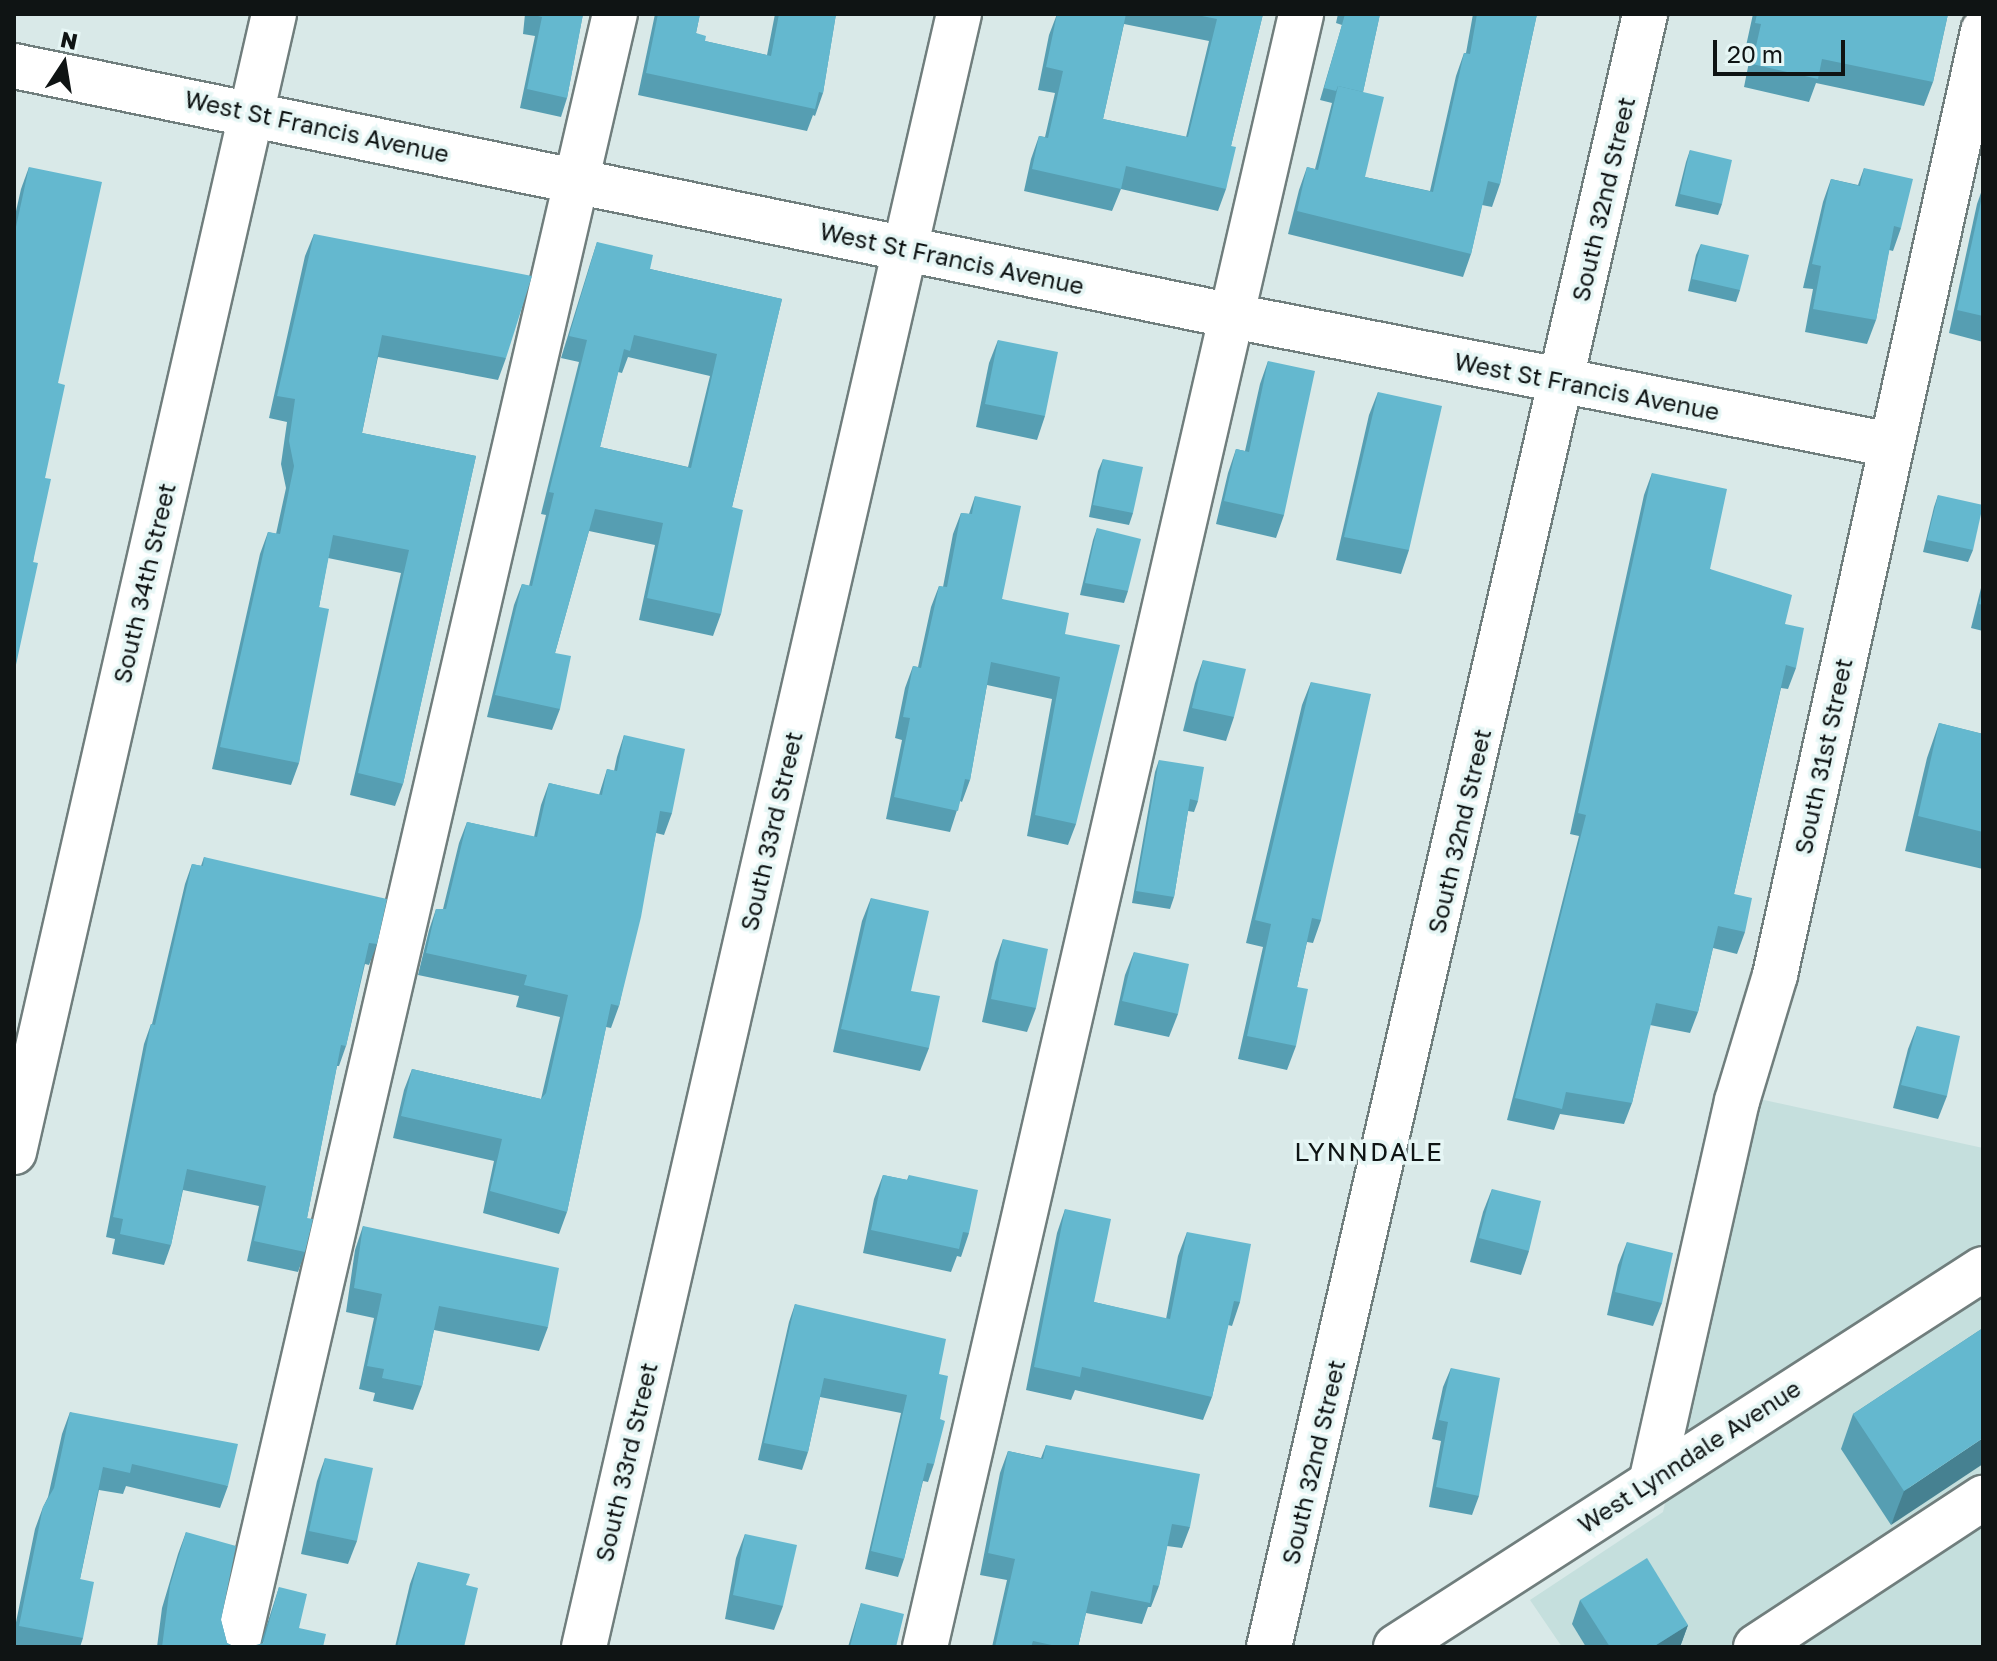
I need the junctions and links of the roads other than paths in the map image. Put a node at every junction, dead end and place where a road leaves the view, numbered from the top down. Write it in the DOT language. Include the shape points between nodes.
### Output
graph roads {
  1 [pos="274,14"];
  2 [pos="615,14"];
  3 [pos="959,14"];
  4 [pos="1301,14"];
  5 [pos="1645,14"];
  6 [pos="1983,31"];
  7 [pos="14,66"];
  8 [pos="252,112"];
  9 [pos="577,180"];
  10 [pos="905,249"];
  11 [pos="1233,316"];
  12 [pos="1563,381"];
  13 [pos="1891,445"];
  14 [pos="14,1152"];
  15 [pos="1983,1269"];
  16 [pos="1652,1478"];
  17 [pos="1983,1498"];
  18 [pos="237,1647"];
  19 [pos="584,1647"];
  20 [pos="925,1647"];
  21 [pos="1269,1647"];
  22 [pos="1396,1647"];
  23 [pos="1756,1647"];
  1 -- 8 [label="street, South 34th Street"];
  2 -- 9 [label="street"];
  3 -- 10 [label="street, South 33rd Street"];
  4 -- 11 [label="street"];
  5 -- 12 [label="street, South 32nd Street"];
  6 -- 13 [label="street, South 31st Street"];
  7 -- 8 [label="street, West St Francis Avenue"];
  8 -- 9 [label="street, West St Francis Avenue"];
  8 -- 14 [label="street, South 34th Street"];
  9 -- 10 [label="street, West St Francis Avenue"];
  9 -- 18 [label="street"];
  10 -- 11 [label="street, West St Francis Avenue"];
  10 -- 19 [label="street, South 33rd Street"];
  11 -- 12 [label="street, West St Francis Avenue"];
  11 -- 20 [label="street"];
  12 -- 13 [label="street, West St Francis Avenue"];
  12 -- 21 [label="street, South 32nd Street"];
  13 -- 16 [label="street, South 31st Street" via="1775,975 1737,1101"];
  15 -- 16 [label="street, West Lynndale Avenue"];
  16 -- 22 [label="street, West Lynndale Avenue"];
  17 -- 23 [label="street"];
}
